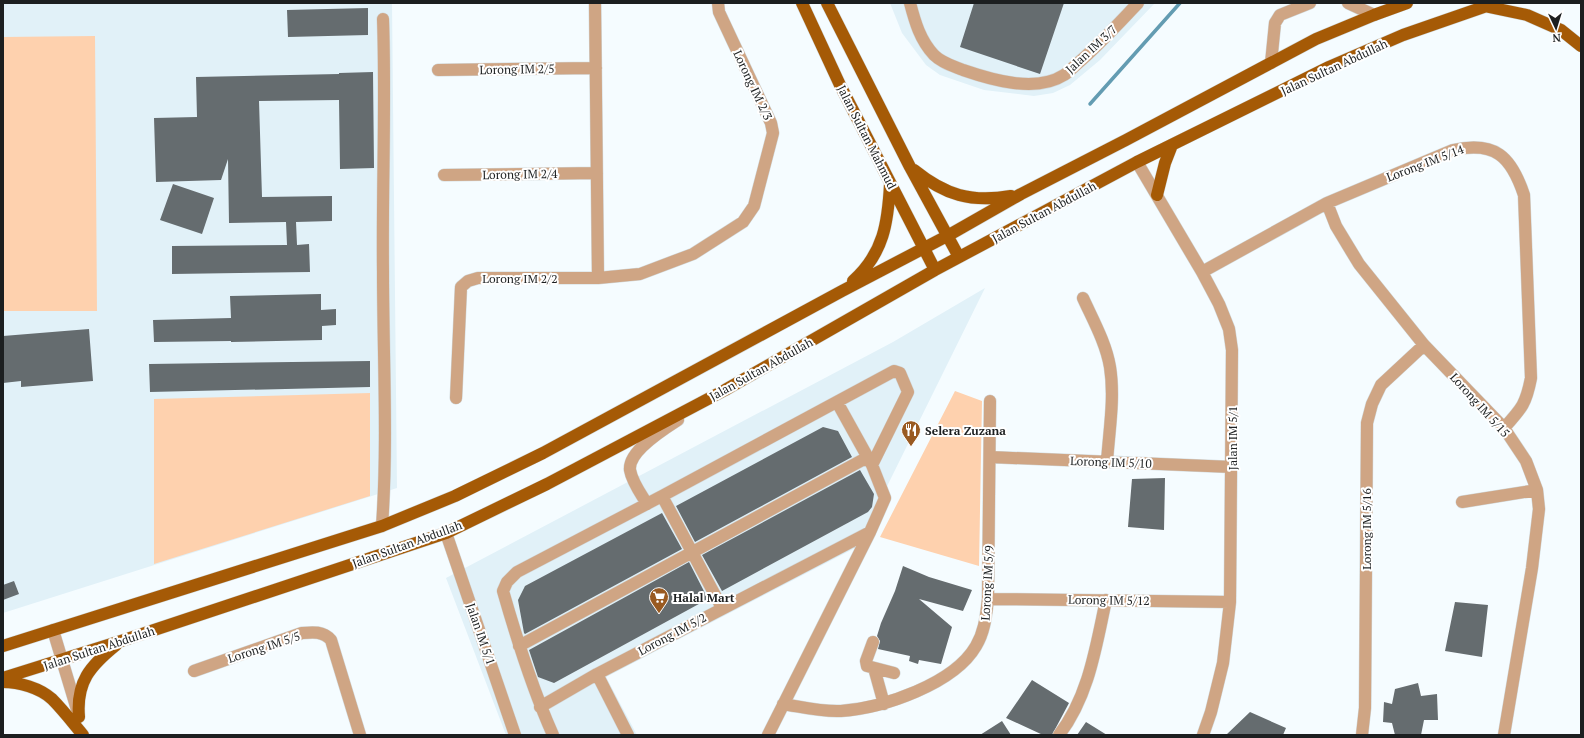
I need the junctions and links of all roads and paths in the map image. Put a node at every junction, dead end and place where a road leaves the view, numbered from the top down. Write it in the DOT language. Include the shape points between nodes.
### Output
graph roads {
  1 [pos="595,3"];
  2 [pos="718,3"];
  3 [pos="802,3"];
  4 [pos="827,3"];
  5 [pos="910,3"];
  6 [pos="1138,3"];
  7 [pos="1310,3"];
  8 [pos="1348,3"];
  9 [pos="1407,3"];
  10 [pos="1489,5"];
  11 [pos="1374,15"];
  12 [pos="383,19"];
  13 [pos="1581,46"];
  14 [pos="1271,63"];
  15 [pos="596,68"];
  16 [pos="438,70"];
  17 [pos="1172,145"];
  18 [pos="1137,162"];
  19 [pos="910,167"];
  20 [pos="597,173"];
  21 [pos="444,175"];
  22 [pos="890,182"];
  23 [pos="1021,194"];
  24 [pos="1157,195"];
  25 [pos="1327,203"];
  26 [pos="949,235"];
  27 [pos="924,248"];
  28 [pos="959,257"];
  29 [pos="935,270"];
  30 [pos="1202,272"];
  31 [pos="598,278"];
  32 [pos="842,291"];
  33 [pos="1083,298"];
  34 [pos="1424,344"];
  35 [pos="725,390"];
  36 [pos="456,398"];
  37 [pos="990,401"];
  38 [pos="837,402"];
  39 [pos="1504,428"];
  40 [pos="990,457"];
  41 [pos="870,461"];
  42 [pos="1107,462"];
  43 [pos="1232,467"];
  44 [pos="1536,490"];
  45 [pos="662,496"];
  46 [pos="1462,502"];
  47 [pos="647,504"];
  48 [pos="382,526"];
  49 [pos="870,532"];
  50 [pos="446,533"];
  51 [pos="692,553"];
  52 [pos="988,599"];
  53 [pos="1106,600"];
  54 [pos="1230,602"];
  55 [pos="722,608"];
  56 [pos="53,630"];
  57 [pos="122,641"];
  58 [pos="873,642"];
  59 [pos="3,646"];
  60 [pos="519,646"];
  61 [pos="62,660"];
  62 [pos="874,668"];
  63 [pos="194,670"];
  64 [pos="894,673"];
  65 [pos="597,674"];
  66 [pos="3,678"];
  67 [pos="3,682"];
  68 [pos="783,704"];
  69 [pos="884,704"];
  70 [pos="540,707"];
  71 [pos="79,717"];
  72 [pos="84,735"];
  73 [pos="360,735"];
  74 [pos="515,735"];
  75 [pos="552,735"];
  76 [pos="628,735"];
  77 [pos="768,735"];
  78 [pos="1060,735"];
  79 [pos="1203,735"];
  80 [pos="1362,735"];
  81 [pos="1504,735"];
  1 -- 15 [label="street"];
  2 -- 31 [label="street, Lorong IM 2/3" via="719,12 771,122 773,133 754,206 743,222 693,254 640,274"];
  3 -- 22 [label="main road, Jalan Sultan Mahmud" via="840,85"];
  4 -- 19 [label="main road, Jalan Sultan Mahmud"];
  5 -- 6 [label="street, Jalan IM 3/7" via="916,28 935,56 946,64 987,79 1033,84 1064,75 1092,51"];
  7 -- 14 [label="street" via="1280,15 1275,22"];
  8 -- 11 [label="street"];
  9 -- 11 [label="main road, Jalan Sultan Abdullah"];
  10 -- 13 [label="main road" via="1527,16 1561,30"];
  10 -- 17 [label="main road, Jalan Sultan Abdullah" via="1403,35 1329,67"];
  11 -- 14 [label="main road, Jalan Sultan Abdullah" via="1316,39"];
  12 -- 48 [label="street" via="385,482"];
  14 -- 23 [label="main road, Jalan Sultan Abdullah"];
  15 -- 16 [label="street, Lorong IM 2/5"];
  15 -- 20 [label="street"];
  17 -- 18 [label="main road, Jalan Sultan Abdullah"];
  17 -- 24 [label="main road" via="1164,163"];
  18 -- 24 [label="street, Jalan IM 5/1"];
  18 -- 28 [label="main road, Jalan Sultan Abdullah"];
  19 -- 23 [label="main road" via="938,187 958,196 975,199"];
  19 -- 26 [label="main road, Jalan Sultan Mahmud"];
  20 -- 21 [label="street, Lorong IM 2/4"];
  20 -- 31 [label="street"];
  22 -- 27 [label="main road, Jalan Sultan Mahmud"];
  22 -- 32 [label="main road" via="889,211 880,243 868,265"];
  23 -- 26 [label="main road, Jalan Sultan Abdullah"];
  24 -- 30 [label="street, Jalan IM 5/1"];
  25 -- 30 [label="street, Lorong IM 5/14"];
  25 -- 34 [label="street, Lorong IM 5/15" via="1336,226 1359,264"];
  25 -- 39 [label="street, Lorong IM 5/14" via="1453,150 1470,146 1489,148 1505,159 1517,175 1524,195 1531,378 1528,394 1521,409"];
  26 -- 27 [label="main road, Jalan Sultan Abdullah"];
  26 -- 28 [label="main road, Jalan Sultan Mahmud"];
  27 -- 29 [label="main road, Jalan Sultan Mahmud"];
  27 -- 32 [label="main road, Jalan Sultan Abdullah"];
  28 -- 29 [label="main road, Jalan Sultan Abdullah"];
  29 -- 35 [label="main road, Jalan Sultan Abdullah"];
  30 -- 43 [label="street, Jalan IM 5/1" via="1229,329 1232,350"];
  31 -- 36 [label="street, Lorong IM 2/2" via="478,278 468,281 461,287"];
  32 -- 48 [label="main road, Jalan Sultan Abdullah" via="542,453 455,496"];
  33 -- 42 [label="street" via="1105,347 1110,366 1112,386"];
  34 -- 39 [label="street, Lorong IM 5/15"];
  34 -- 80 [label="street, Lorong IM 5/16" via="1381,385 1367,423 1365,708"];
  35 -- 47 [label="street" via="650,438 631,460 632,476"];
  35 -- 50 [label="main road, Jalan Sultan Abdullah" via="547,484"];
  37 -- 40 [label="street, Lorong IM 5/9"];
  38 -- 41 [label="street"];
  38 -- 41 [label="street" via="894,371 900,373 908,392"];
  38 -- 45 [label="street"];
  39 -- 44 [label="street, Lorong IM 5/15" via="1526,461"];
  40 -- 42 [label="street, Lorong IM 5/10"];
  40 -- 52 [label="street, Lorong IM 5/9"];
  41 -- 49 [label="street" via="885,498"];
  41 -- 51 [label="street"];
  42 -- 43 [label="street, Lorong IM 5/10"];
  43 -- 54 [label="street, Jalan IM 5/1"];
  44 -- 46 [label="street"];
  44 -- 81 [label="street, Lorong IM 5/15" via="1538,509 1532,568"];
  45 -- 47 [label="street"];
  45 -- 51 [label="street"];
  47 -- 60 [label="street" via="517,572 507,582 503,591"];
  48 -- 56 [label="main road, Jalan Sultan Abdullah"];
  49 -- 55 [label="street, Lorong IM 5/2"];
  49 -- 68 [label="street"];
  50 -- 57 [label="main road, Jalan Sultan Abdullah"];
  50 -- 74 [label="street, Jalan IM 5/1"];
  51 -- 55 [label="street"];
  51 -- 60 [label="street"];
  52 -- 53 [label="street, Lorong IM 5/12"];
  52 -- 69 [label="street, Lorong IM 5/9" via="984,628 966,660 937,682"];
  53 -- 54 [label="street, Lorong IM 5/12"];
  53 -- 78 [label="street" via="1089,678 1077,706"];
  54 -- 79 [label="street, Jalan IM 5/1" via="1223,663"];
  55 -- 65 [label="street, Lorong IM 5/2"];
  56 -- 59 [label="main road, Jalan Sultan Abdullah"];
  56 -- 61 [label="street"];
  57 -- 61 [label="main road, Jalan Sultan Abdullah"];
  57 -- 71 [label="main road" via="97,661 86,675 78,704"];
  58 -- 62 [label="street" via="866,664"];
  60 -- 70 [label="street"];
  61 -- 66 [label="main road, Jalan Sultan Abdullah"];
  61 -- 71 [label="street"];
  62 -- 64 [label="street"];
  62 -- 69 [label="street"];
  63 -- 73 [label="street, Lorong IM 5/5" via="302,633 315,632 327,635 331,640"];
  65 -- 70 [label="street, Lorong IM 5/2"];
  65 -- 76 [label="street"];
  67 -- 72 [label="main road" via="29,687 52,699"];
  68 -- 69 [label="street, Lorong IM 5/9" via="839,711"];
  68 -- 77 [label="street"];
  70 -- 75 [label="street"];
  71 -- 72 [label="street"];
}
